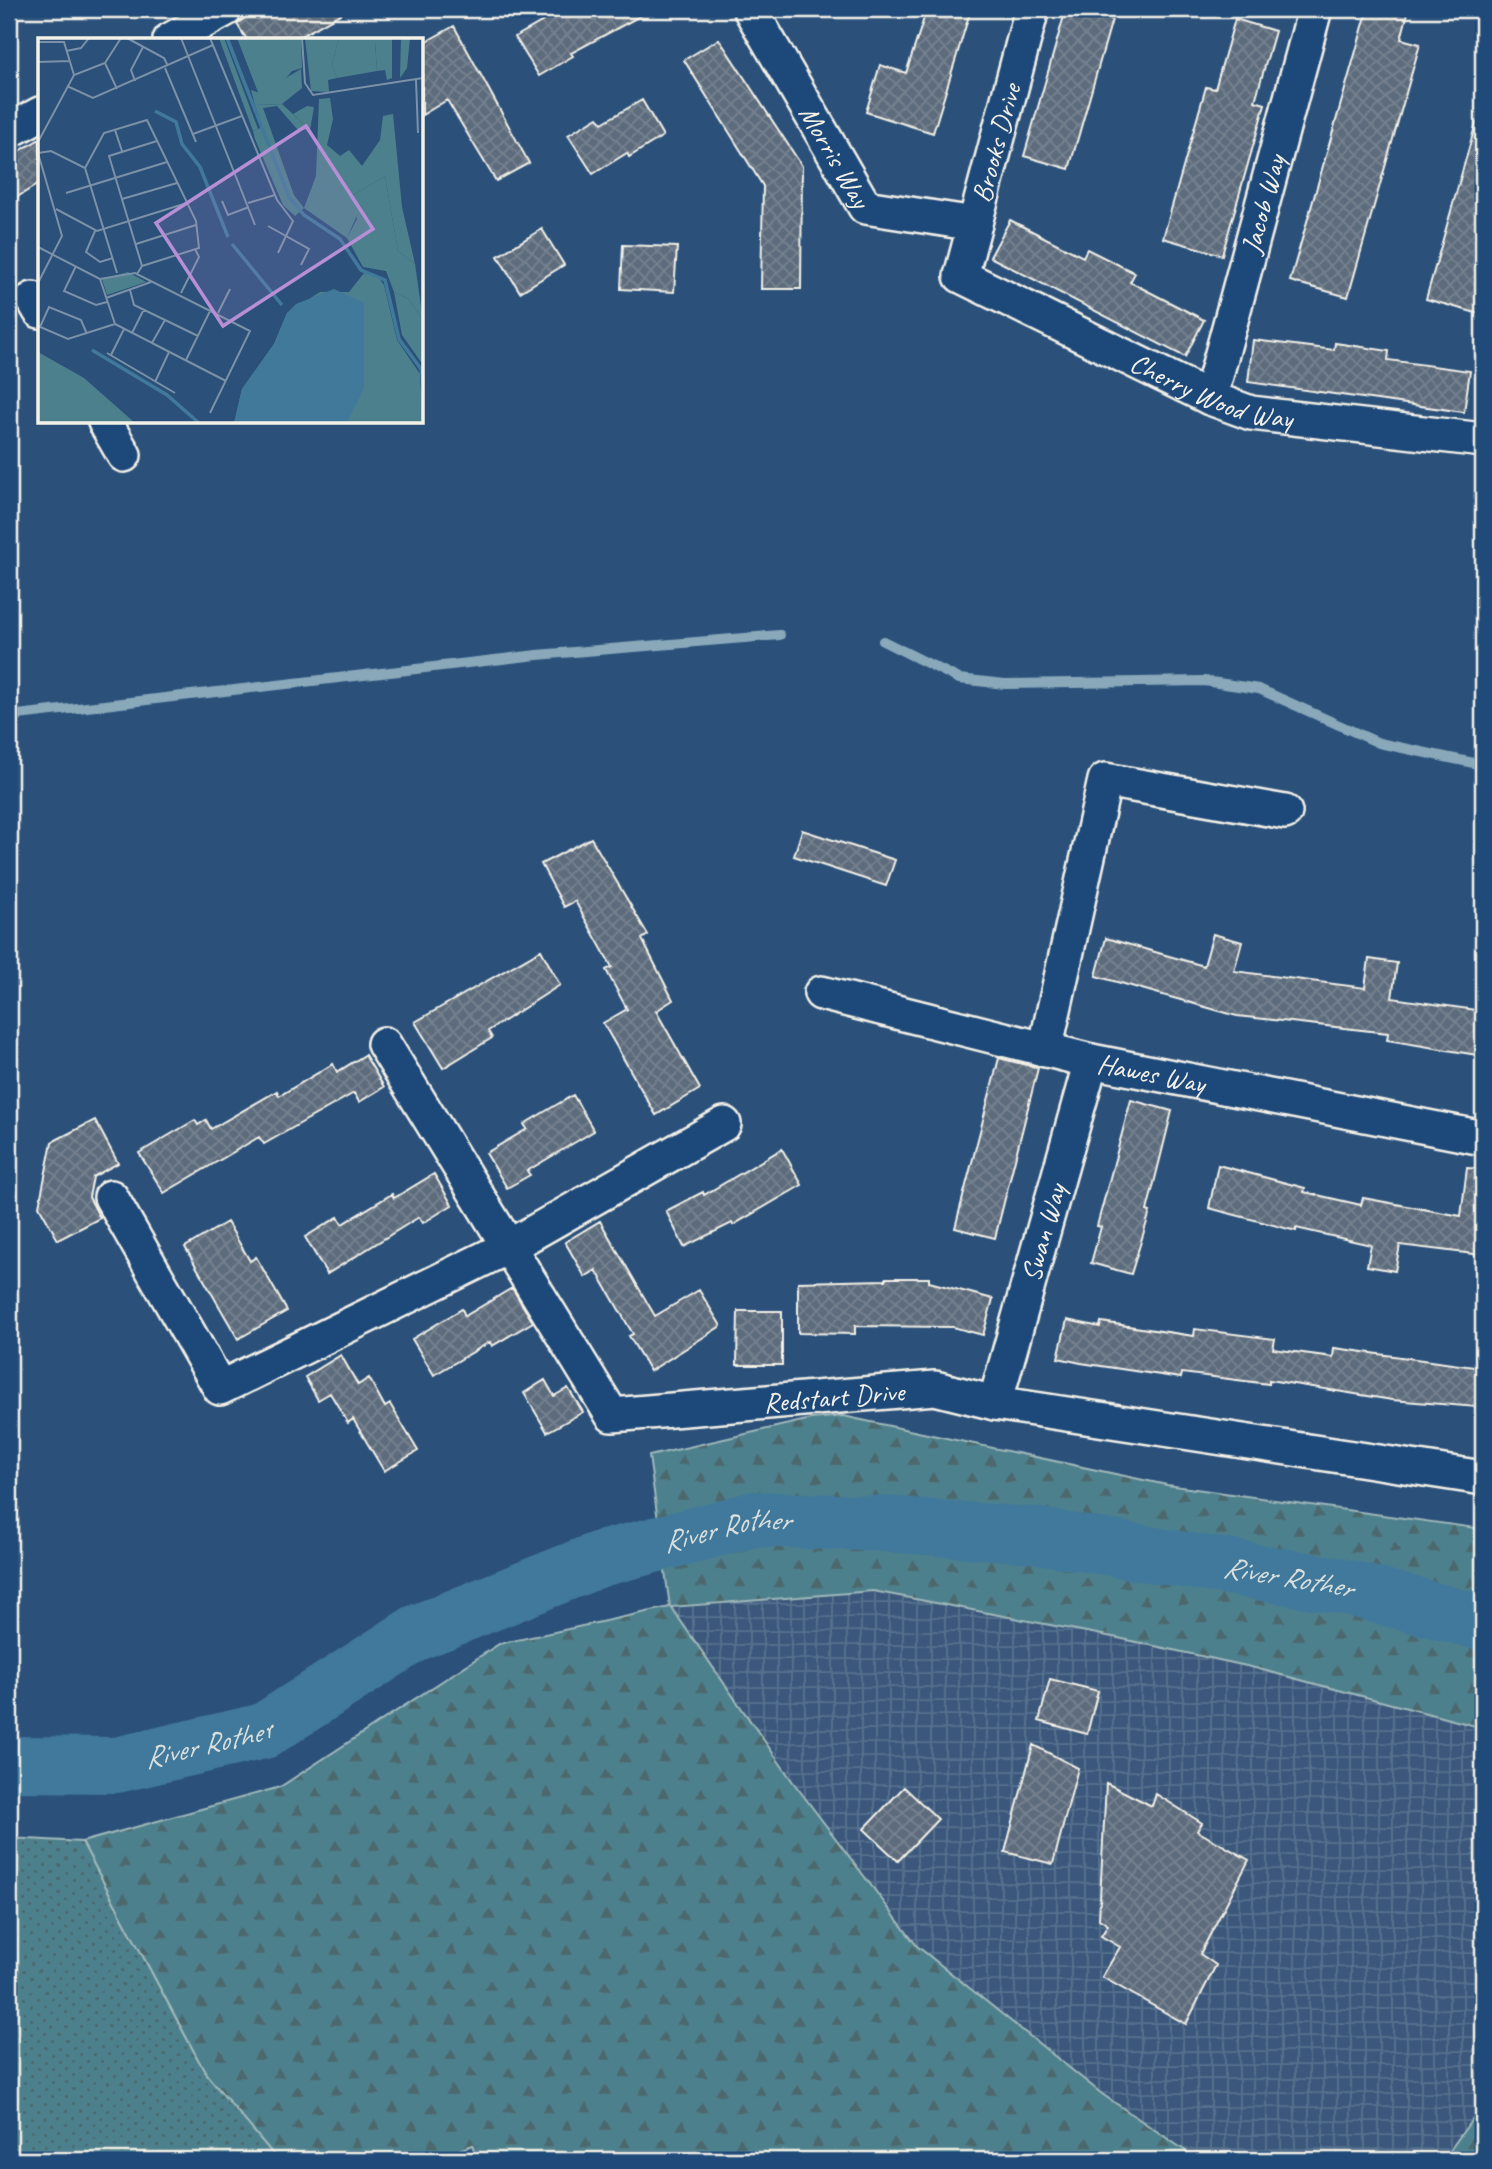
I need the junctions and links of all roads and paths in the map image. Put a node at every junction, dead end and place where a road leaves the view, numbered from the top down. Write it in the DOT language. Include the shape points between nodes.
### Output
graph roads {
  1 [pos="226,9"];
  2 [pos="750,9"];
  3 [pos="1032,9"];
  4 [pos="1315,9"];
  5 [pos="176,38"];
  6 [pos="38,115"];
  7 [pos="9,131"];
  8 [pos="975,225"];
  9 [pos="961,276"];
  10 [pos="1210,398"];
  11 [pos="106,424"];
  12 [pos="1483,440"];
  13 [pos="124,455"];
  14 [pos="1285,813"];
  15 [pos="821,993"];
  16 [pos="384,1044"];
  17 [pos="1045,1049"];
  18 [pos="1091,1061"];
  19 [pos="724,1124"];
  20 [pos="1483,1138"];
  21 [pos="111,1197"];
  22 [pos="508,1247"];
  23 [pos="995,1403"];
  24 [pos="1483,1479"];
  1 -- 5 [label="street"];
  2 -- 8 [label="street, Morris Way" via="865,207"];
  3 -- 8 [label="street, Brooks Drive"];
  4 -- 10 [label="street, Jacob Way"];
  6 -- 7 [label="street"];
  8 -- 9 [label="street, Brooks Drive"];
  9 -- 10 [label="street, Cherry Wood Way"];
  10 -- 12 [label="street, Cherry Wood Way" via="1251,413"];
  11 -- 13 [label="street"];
  14 -- 17 [label="street" via="1105,780"];
  15 -- 17 [label="street, Hawes Way"];
  16 -- 22 [label="street, Redstart Drive"];
  17 -- 18 [label="street, Hawes Way"];
  18 -- 20 [label="street, Hawes Way"];
  18 -- 23 [label="street, Swan Way"];
  19 -- 22 [label="street"];
  21 -- 22 [label="street" via="220,1388"];
  22 -- 23 [label="street, Redstart Drive" via="612,1415 935,1388"];
  23 -- 24 [label="street, Redstart Drive"];
}
